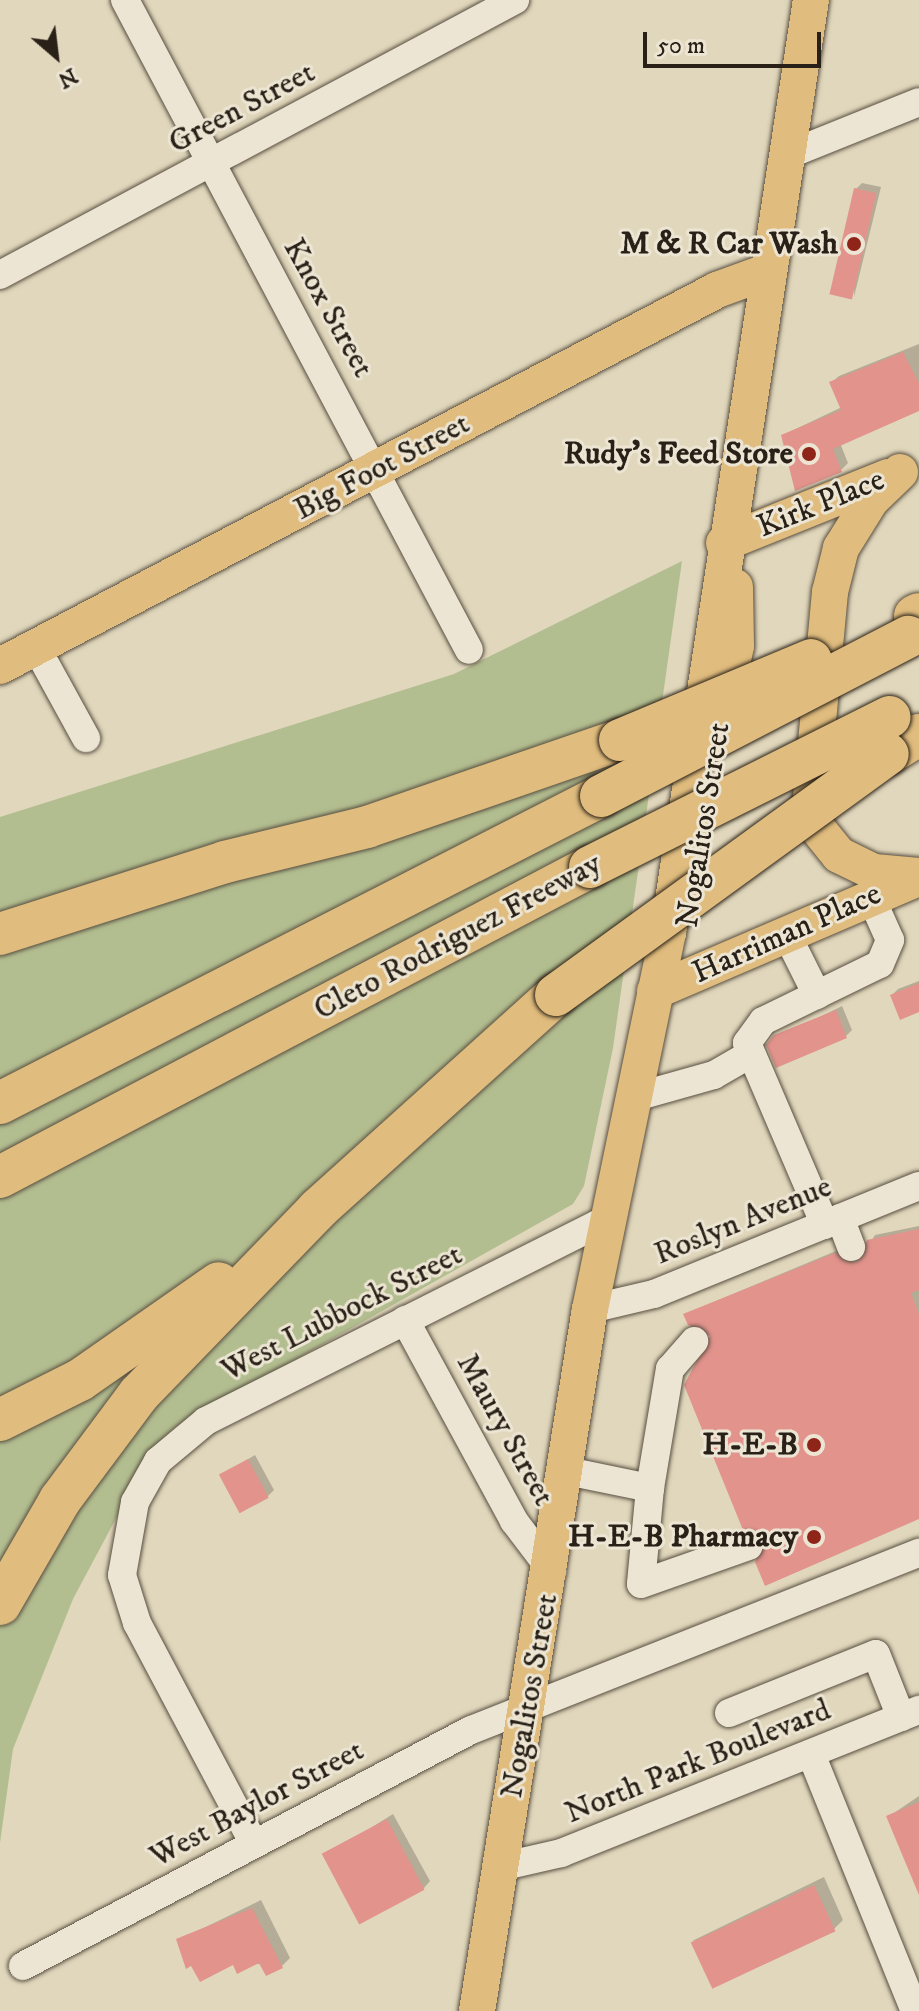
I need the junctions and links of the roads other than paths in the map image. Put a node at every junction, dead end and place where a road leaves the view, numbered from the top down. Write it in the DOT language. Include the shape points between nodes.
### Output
graph roads {
  1 [pos="125,0"];
  2 [pos="515,0"];
  3 [pos="811,0"];
  4 [pos="919,102"];
  5 [pos="785,156"];
  6 [pos="210,163"];
  7 [pos="766,272"];
  8 [pos="0,275"];
  9 [pos="909,468"];
  10 [pos="377,470"];
  11 [pos="724,543"];
  12 [pos="915,625"];
  13 [pos="36,647"];
  14 [pos="469,650"];
  15 [pos="0,666"];
  16 [pos="904,727"];
  17 [pos="86,738"];
  18 [pos="919,877"];
  19 [pos="870,895"];
  20 [pos="0,934"];
  21 [pos="787,935"];
  22 [pos="667,986"];
  23 [pos="817,995"];
  24 [pos="748,1055"];
  25 [pos="632,1098"];
  26 [pos="0,1103"];
  27 [pos="0,1177"];
  28 [pos="919,1187"];
  29 [pos="318,1209"];
  30 [pos="609,1218"];
  31 [pos="832,1222"];
  32 [pos="851,1247"];
  33 [pos="590,1309"];
  34 [pos="405,1320"];
  35 [pos="694,1341"];
  36 [pos="0,1420"];
  37 [pos="567,1471"];
  38 [pos="650,1488"];
  39 [pos="749,1546"];
  40 [pos="919,1553"];
  41 [pos="552,1571"];
  42 [pos="0,1604"];
  43 [pos="526,1711"];
  44 [pos="729,1713"];
  45 [pos="910,1714"];
  46 [pos="811,1754"];
  47 [pos="254,1844"];
  48 [pos="500,1867"];
  49 [pos="23,1966"];
  50 [pos="477,2011"];
  51 [pos="915,2011"];
  1 -- 6 [label="street, Knox Street"];
  2 -- 6 [label="street, Green Street"];
  3 -- 5 [label="main road, Nogalitos Street"];
  4 -- 5 [label="street"];
  5 -- 7 [label="main road, Nogalitos Street"];
  6 -- 8 [label="street, Green Street"];
  6 -- 10 [label="street, Knox Street"];
  7 -- 10 [label="main road, Big Foot Street" via="717,290"];
  7 -- 11 [label="main road, Nogalitos Street"];
  9 -- 11 [label="main road, Kirk Place"];
  9 -- 18 [label="main road" via="871,500 841,548 830,592 809,818 839,855 874,872"];
  10 -- 13 [label="main road, Big Foot Street"];
  10 -- 14 [label="street, Knox Street"];
  11 -- 22 [label="main road, Nogalitos Street"];
  12 -- 20 [label="highway, bridge" via="620,740 367,827 225,862"];
  12 -- 26 [label="highway, Cleto Rodriguez Freeway, bridge" via="601,796"];
  13 -- 15 [label="main road, Big Foot Street"];
  13 -- 17 [label="street"];
  16 -- 27 [label="highway, Cleto Rodriguez Freeway, bridge" via="590,867"];
  16 -- 29 [label="highway, bridge" via="556,995"];
  18 -- 19 [label="main road, Harriman Place"];
  19 -- 21 [label="main road, Harriman Place"];
  19 -- 23 [label="street" via="890,940 888,953 870,971"];
  21 -- 22 [label="main road, Harriman Place"];
  21 -- 23 [label="street"];
  22 -- 25 [label="main road, Nogalitos Street"];
  23 -- 24 [label="street" via="752,1031"];
  24 -- 25 [label="street" via="714,1075"];
  24 -- 31 [label="street"];
  25 -- 30 [label="main road, Nogalitos Street"];
  28 -- 31 [label="street, Roslyn Avenue"];
  29 -- 36 [label="highway" via="80,1380"];
  29 -- 42 [label="highway" via="139,1394 60,1500"];
  30 -- 33 [label="main road, Nogalitos Street"];
  30 -- 34 [label="street, West Lubbock Street"];
  31 -- 32 [label="street"];
  31 -- 33 [label="street, Roslyn Avenue" via="654,1294"];
  33 -- 37 [label="main road, Nogalitos Street"];
  34 -- 41 [label="street, Maury Street" via="514,1521"];
  34 -- 47 [label="street, West Lubbock Street" via="206,1421 158,1461 135,1502 122,1575 137,1623"];
  35 -- 38 [label="street" via="670,1369"];
  37 -- 38 [label="street"];
  37 -- 41 [label="main road, Nogalitos Street"];
  38 -- 39 [label="street" via="641,1584"];
  40 -- 43 [label="street, West Baylor Street"];
  41 -- 43 [label="main road, Nogalitos Street"];
  43 -- 47 [label="street, West Baylor Street" via="471,1730"];
  43 -- 48 [label="main road, Nogalitos Street"];
  44 -- 45 [label="street" via="876,1654"];
  45 -- 46 [label="street, North Park Boulevard"];
  46 -- 48 [label="street, North Park Boulevard" via="561,1853"];
  46 -- 51 [label="street"];
  47 -- 49 [label="street, West Baylor Street"];
  48 -- 50 [label="main road, Nogalitos Street"];
}
